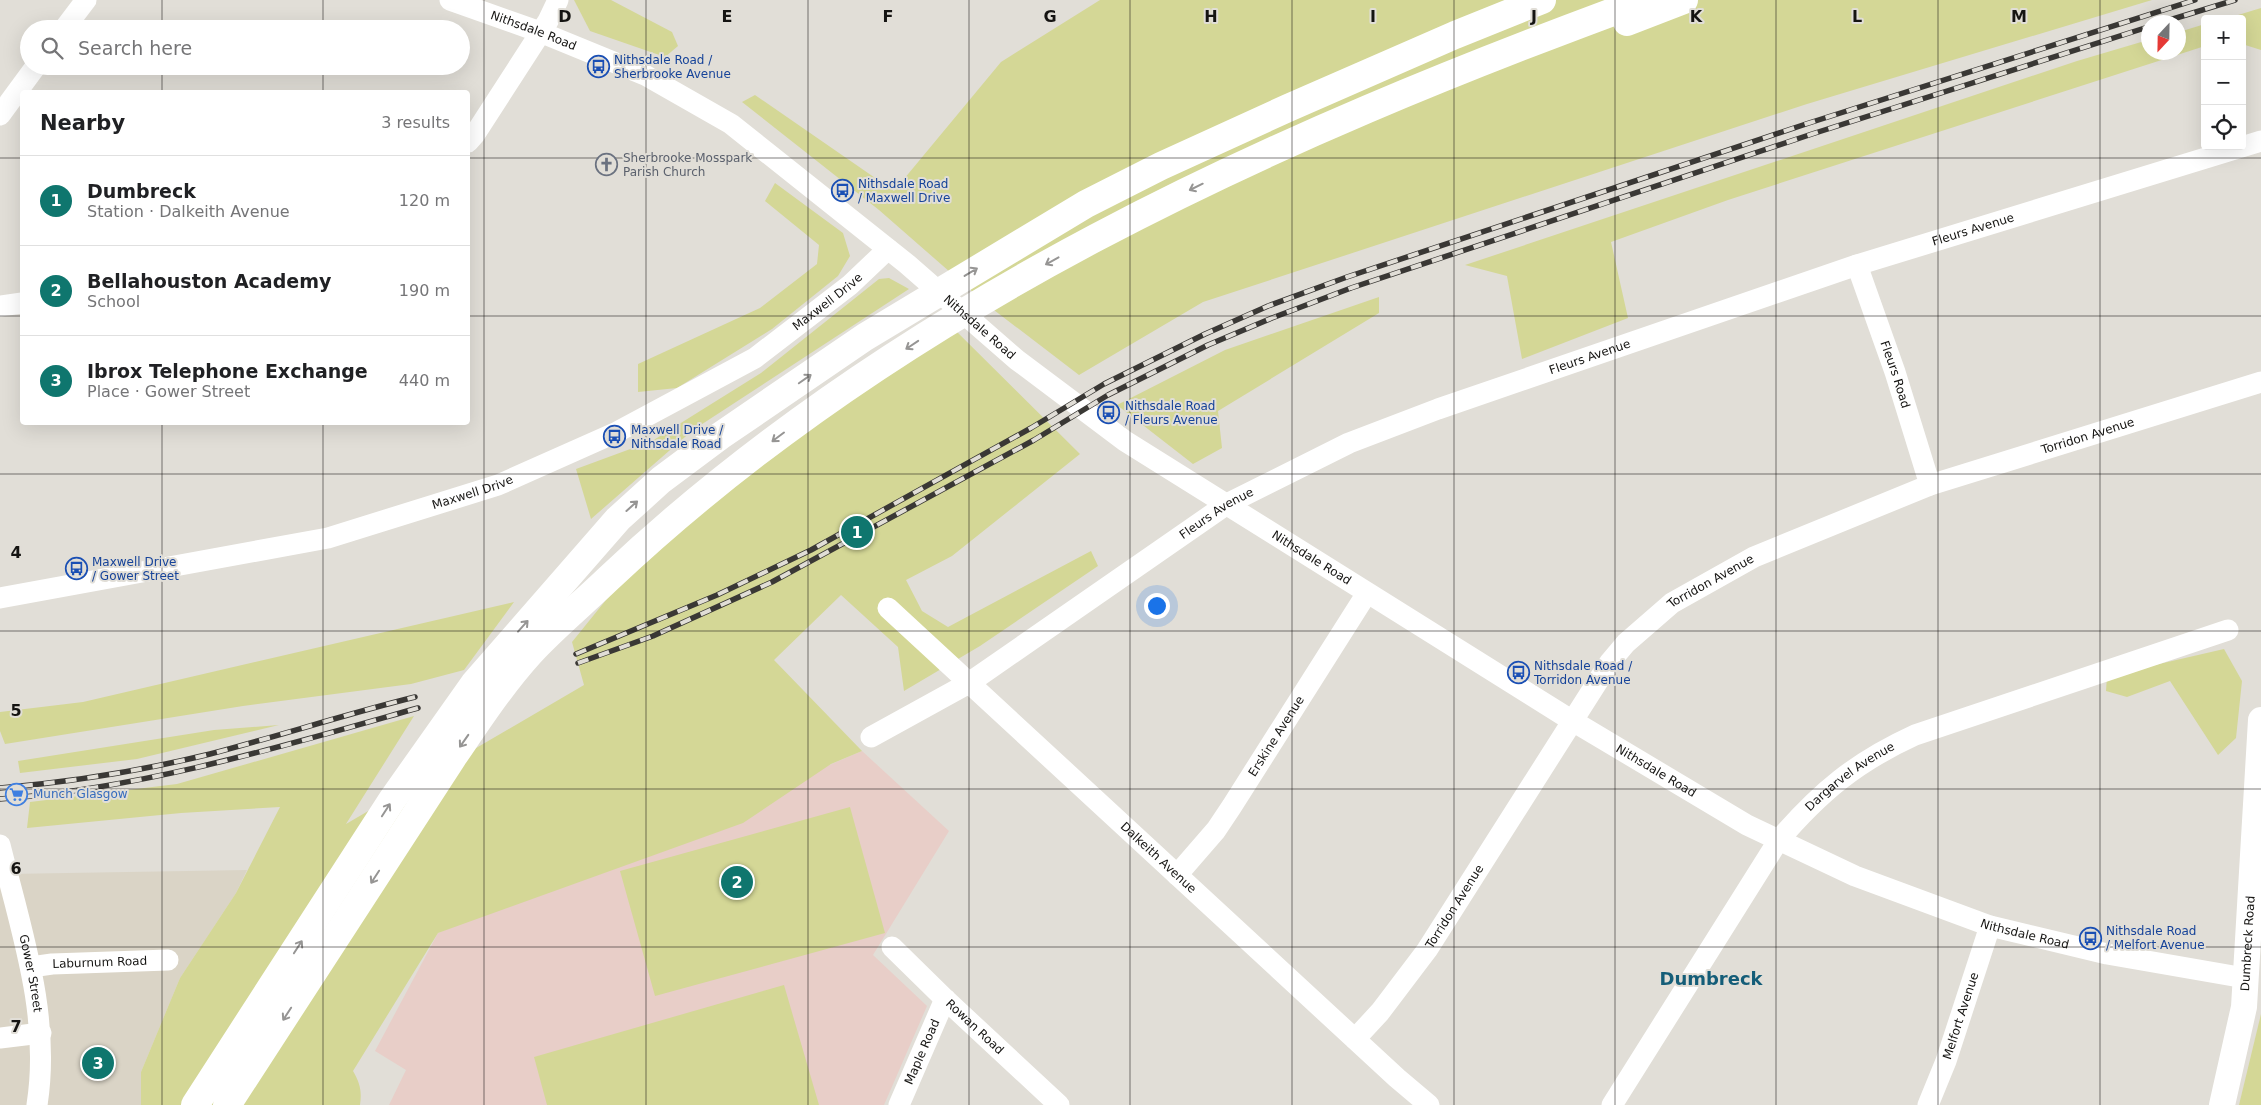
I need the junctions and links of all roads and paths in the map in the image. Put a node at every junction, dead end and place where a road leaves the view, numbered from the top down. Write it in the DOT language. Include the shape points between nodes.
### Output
graph roads {
  1 [pos="86,0"];
  2 [pos="450,0"];
  3 [pos="558,0"];
  4 [pos="1542,0"];
  5 [pos="1645,0"];
  6 [pos="1684,0"];
  7 [pos="71,20"];
  8 [pos="540,32"];
  9 [pos="29,75"];
  10 [pos="0,115"];
  11 [pos="470,140"];
  12 [pos="2261,141"];
  13 [pos="1228,172"];
  14 [pos="888,249"];
  15 [pos="1857,265"];
  16 [pos="20,303"];
  17 [pos="0,306"];
  18 [pos="2261,382"];
  19 [pos="1930,485"];
  20 [pos="1227,504"];
  21 [pos="1367,593"];
  22 [pos="0,598"];
  23 [pos="888,608"];
  24 [pos="2228,630"];
  25 [pos="969,683"];
  26 [pos="1571,720"];
  27 [pos="2261,720"];
  28 [pos="871,737"];
  29 [pos="1778,841"];
  30 [pos="0,845"];
  31 [pos="1177,875"];
  32 [pos="2255,887"];
  33 [pos="1990,926"];
  34 [pos="892,947"];
  35 [pos="168,960"];
  36 [pos="31,967"];
  37 [pos="2245,978"];
  38 [pos="274,984"];
  39 [pos="945,1000"];
  40 [pos="41,1033"];
  41 [pos="0,1038"];
  42 [pos="1355,1039"];
  43 [pos="36,1105"];
  44 [pos="178,1105"];
  45 [pos="195,1105"];
  46 [pos="227,1105"];
  47 [pos="899,1105"];
  48 [pos="1059,1105"];
  49 [pos="1429,1105"];
  50 [pos="1612,1105"];
  51 [pos="1928,1105"];
  52 [pos="2222,1105"];
  1 -- 7 [label="street"];
  2 -- 8 [label="street, Nithsdale Road"];
  3 -- 8 [label="street"];
  38 -- 4 [label="highway, one-way" via="392,800 490,663 618,519 661,480 865,337 1086,204 1297,104"];
  5 -- 13 [label="highway" via="1426,86"];
  6 -- 13 [label="highway"];
  8 -- 11 [label="street"];
  8 -- 14 [label="street, Nithsdale Road" via="645,76 731,124"];
  9 -- 10 [label="street"];
  12 -- 15 [label="street, Fleurs Avenue"];
  13 -- 46 [label="highway, one-way" via="1028,275 927,335 844,390 730,473 630,558 531,652 492,701"];
  14 -- 20 [label="street, Nithsdale Road" via="1017,360 1107,428"];
  14 -- 22 [label="street, Maxwell Drive" via="850,285 755,358 617,432 498,485 328,538"];
  15 -- 19 [label="street, Fleurs Road"];
  15 -- 20 [label="street, Fleurs Avenue" via="1438,409 1349,443"];
  16 -- 17 [label="street"];
  18 -- 19 [label="street, Torridon Avenue"];
  19 -- 26 [label="street, Torridon Avenue" via="1754,558 1672,603 1626,642"];
  20 -- 21 [label="street, Nithsdale Road"];
  20 -- 25 [label="street, Fleurs Avenue"];
  21 -- 26 [label="street, Nithsdale Road"];
  21 -- 31 [label="street, Erskine Avenue" via="1216,830"];
  23 -- 25 [label="street, Dalkeith Avenue"];
  24 -- 29 [label="street, Dargarvel Avenue" via="1915,735 1889,747 1856,766 1826,790"];
  25 -- 28 [label="street, Fleurs Avenue"];
  25 -- 31 [label="street, Dalkeith Avenue"];
  26 -- 29 [label="street, Nithsdale Road" via="1738,821"];
  26 -- 42 [label="street, Torridon Avenue" via="1427,950 1386,1005"];
  27 -- 32 [label="main road, Dumbreck Road"];
  29 -- 33 [label="street, Nithsdale Road" via="1855,876"];
  29 -- 50 [label="street, Dargarvel Avenue"];
  30 -- 36 [label="street, Gower Street"];
  31 -- 42 [label="street, Dalkeith Avenue"];
  32 -- 37 [label="main road, Dumbreck Road"];
  33 -- 37 [label="street, Nithsdale Road" via="2107,954"];
  33 -- 51 [label="street, Melfort Avenue" via="1949,1053"];
  34 -- 39 [label="street, Rowan Road"];
  35 -- 36 [label="street, Laburnum Road"];
  36 -- 40 [label="street, Gower Street"];
  37 -- 52 [label="main road, Dumbreck Road" via="2244,1006"];
  38 -- 44 [label="highway"];
  38 -- 45 [label="highway"];
  39 -- 47 [label="street, Maple Road"];
  39 -- 48 [label="street, Rowan Road"];
  40 -- 41 [label="street"];
  40 -- 43 [label="street, Gower Street"];
  42 -- 49 [label="street, Dalkeith Avenue"];
}
